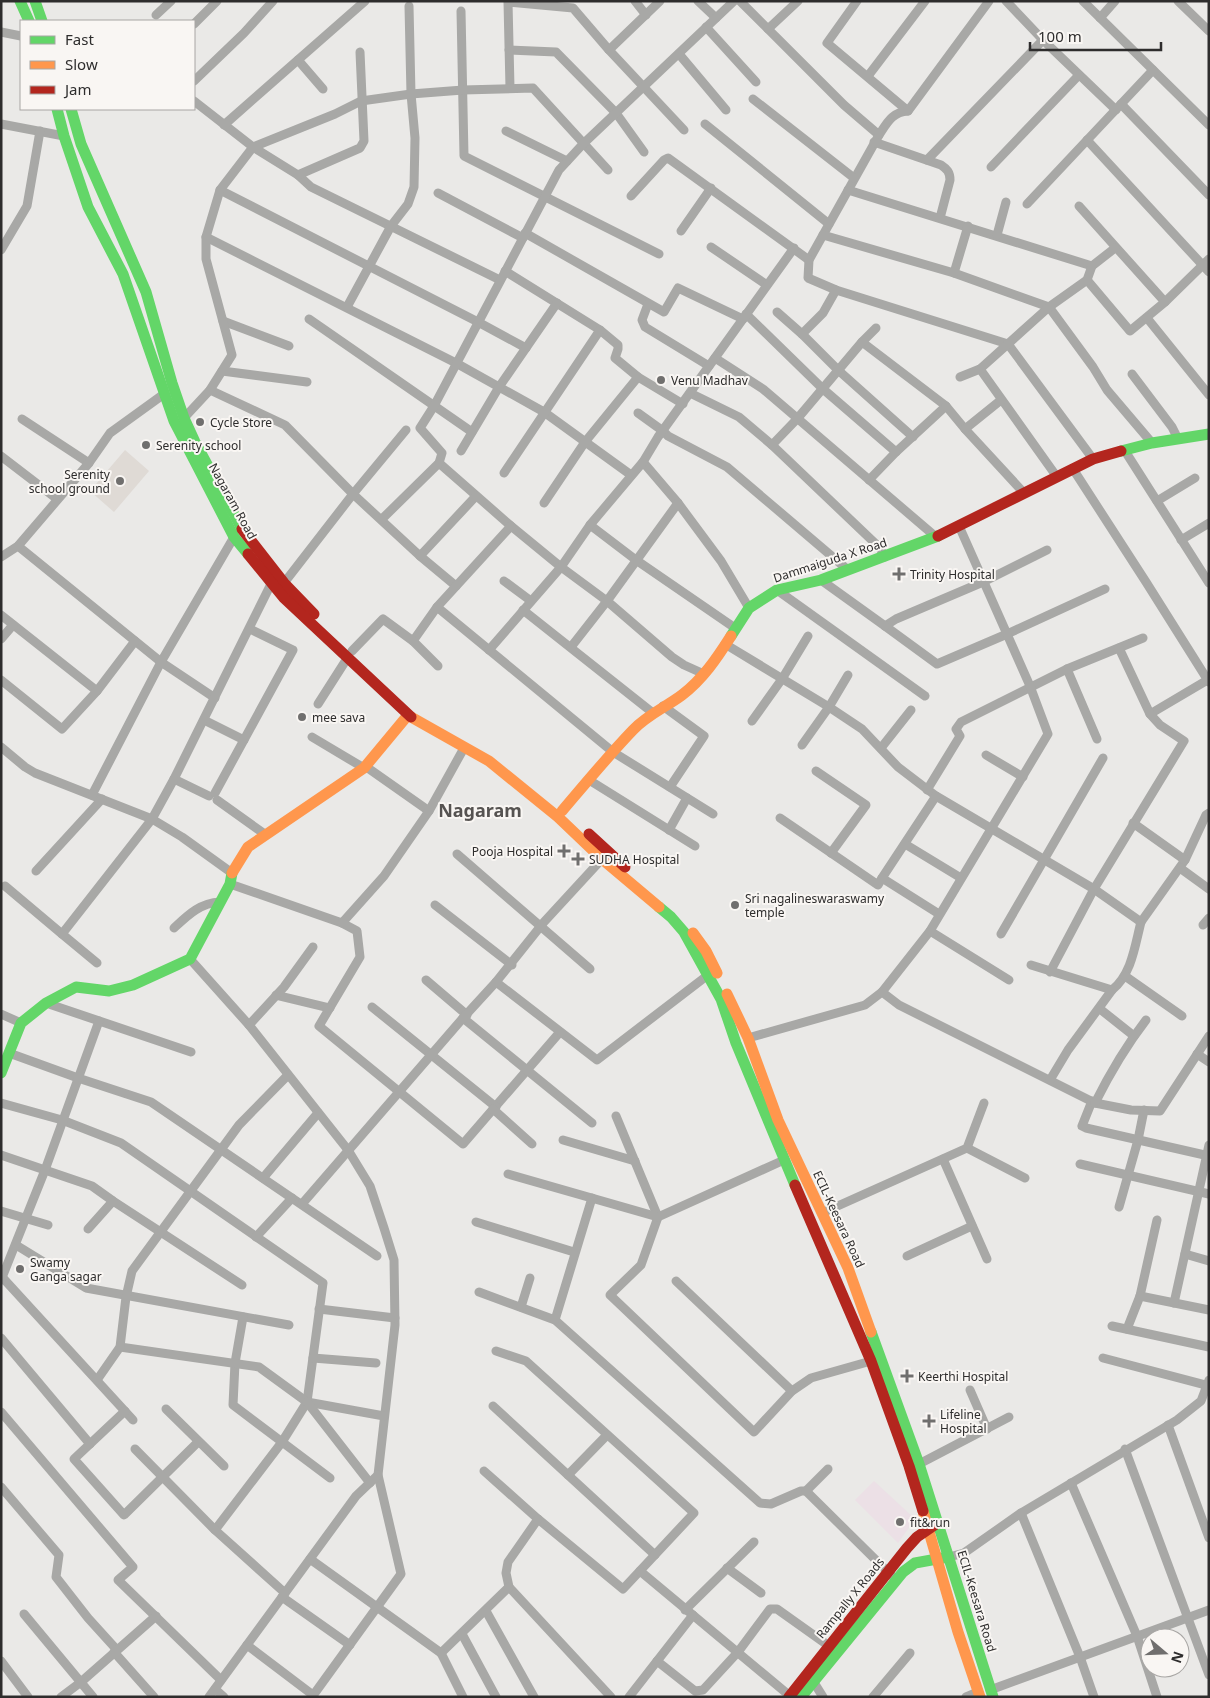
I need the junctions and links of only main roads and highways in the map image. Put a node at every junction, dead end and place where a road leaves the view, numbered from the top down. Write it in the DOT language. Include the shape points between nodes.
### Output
graph roads {
  1 [pos="20,1"];
  2 [pos="35,1"];
  3 [pos="29,20"];
  4 [pos="42,20"];
  5 [pos="57,110"];
  6 [pos="70,110"];
  7 [pos="158,356"];
  8 [pos="1209,434"];
  9 [pos="350,654"];
  10 [pos="408,714"];
  11 [pos="560,814"];
  12 [pos="1,1073"];
  13 [pos="767,1105"];
  14 [pos="933,1526"];
  15 [pos="944,1558"];
  16 [pos="892,1576"];
  17 [pos="991,1694"];
  18 [pos="979,1695"];
  19 [pos="793,1696"];
  1 -- 3 [label="main road"];
  2 -- 4 [label="main road"];
  5 -- 7 [label="main road, Nagaram Road" via="88,207 123,274"];
  6 -- 7 [label="main road, Nagaram Road" via="81,144 146,292"];
  7 -- 9 [label="main road, Nagaram Road" via="184,418 241,528 284,583"];
  7 -- 9 [label="main road, Nagaram Road" via="164,394 174,422 234,538 284,598"];
  8 -- 11 [label="main road, Dammaiguda X Road" via="1152,443 1093,459 936,537 821,580 777,590 749,608 704,674 681,696 632,730"];
  9 -- 10 [label="main road, Nagaram Road"];
  9 -- 11 [label="main road, Nagaram Road" via="412,706 516,770"];
  10 -- 11 [label="main road, Nagaram Road" via="489,761"];
  10 -- 12 [label="main road" via="365,767 248,847 190,958 133,985 108,991 76,987 46,1003 21,1023"];
  11 -- 13 [label="main road, ECIL-Keesara Road" via="602,859 671,917 684,932 721,999"];
  11 -- 13 [label="main road, ECIL-Keesara Road" via="679,913 706,951 748,1038"];
  13 -- 14 [label="main road, ECIL-Keesara Road" via="784,1160 871,1361"];
  13 -- 14 [label="main road, ECIL-Keesara Road" via="778,1120 848,1268 919,1464"];
  14 -- 15 [label="main road, ECIL-Keesara Road"];
  14 -- 16 [label="main road, Rampally X Roads" via="917,1537"];
  15 -- 16 [label="main road, Rampally X Roads" via="915,1563"];
  15 -- 17 [label="main road, ECIL-Keesara Road"];
  15 -- 18 [label="main road, ECIL-Keesara Road" via="958,1632"];
  16 -- 19 [label="main road, Rampally X Roads" via="829,1646"];
  16 -- 19 [label="main road, Rampally X Roads" via="813,1681"];
}
